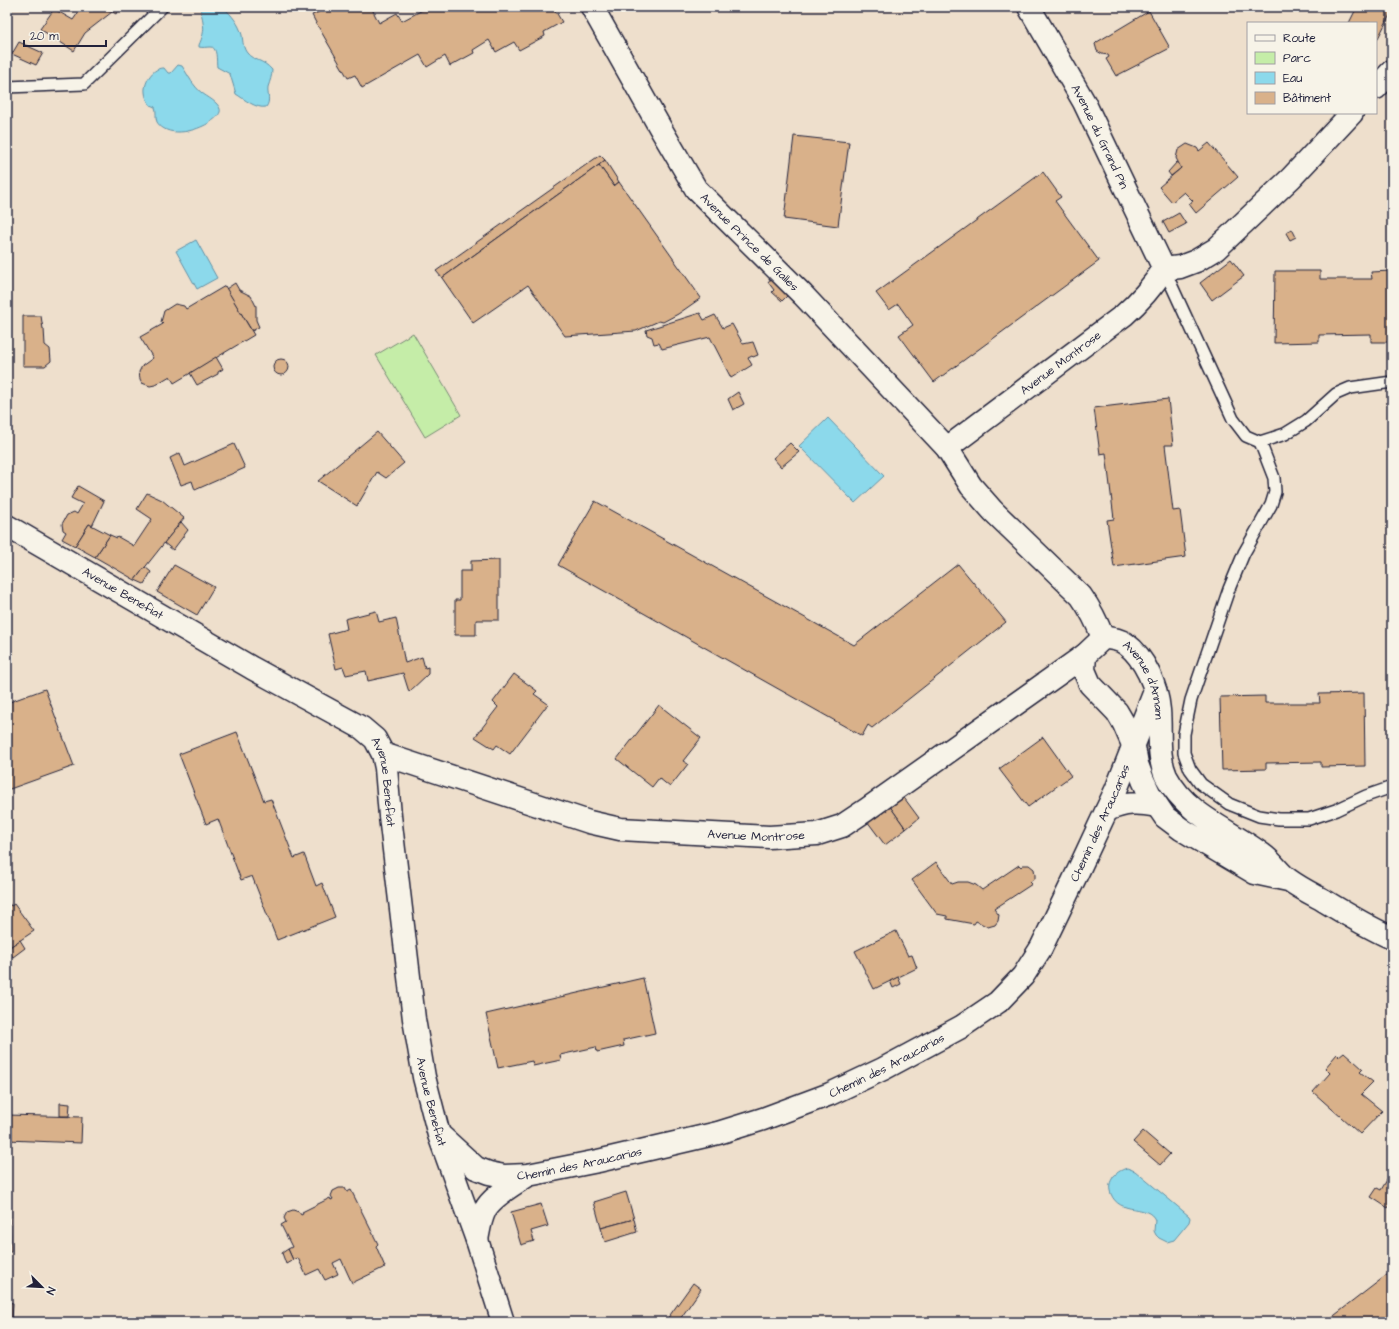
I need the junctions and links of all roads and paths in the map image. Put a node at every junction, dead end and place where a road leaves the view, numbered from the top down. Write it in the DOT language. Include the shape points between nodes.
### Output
graph roads {
  1 [pos="162,7"];
  2 [pos="592,7"];
  3 [pos="1029,7"];
  4 [pos="1392,71"];
  5 [pos="7,87"];
  6 [pos="1377,87"];
  7 [pos="1351,114"];
  8 [pos="1164,269"];
  9 [pos="1392,382"];
  10 [pos="1260,442"];
  11 [pos="947,448"];
  12 [pos="7,526"];
  13 [pos="1103,638"];
  14 [pos="1085,654"];
  15 [pos="1155,691"];
  16 [pos="1134,747"];
  17 [pos="383,754"];
  18 [pos="1392,787"];
  19 [pos="1157,806"];
  20 [pos="1107,810"];
  21 [pos="1288,880"];
  22 [pos="1392,938"];
  23 [pos="439,1135"];
  24 [pos="528,1175"];
  25 [pos="477,1240"];
  26 [pos="503,1322"];
  1 -- 5 [label="lane" via="84,84"];
  2 -- 11 [label="street, Avenue Prince de Galles" via="696,189 803,295"];
  3 -- 8 [label="street, Avenue du Grand Pin" via="1084,102"];
  4 -- 6 [label="street"];
  7 -- 8 [label="street" via="1291,178 1216,249 1196,261"];
  8 -- 10 [label="lane" via="1232,418 1246,436"];
  8 -- 11 [label="street, Avenue Montrose" via="1140,301 1124,315"];
  9 -- 10 [label="lane" via="1350,388 1336,394 1306,421 1285,434"];
  10 -- 18 [label="lane" via="1274,478 1275,492 1271,505 1235,574 1191,700 1184,754 1190,769 1201,784 1229,804 1259,816 1309,819"];
  11 -- 13 [label="street" via="970,486 1081,596 1098,622"];
  12 -- 17 [label="street, Avenue Benefiat" via="252,668 362,728 375,739"];
  13 -- 14 [label="street, Avenue d'Annam"];
  13 -- 15 [label="street, Avenue d'Annam" via="1125,643 1135,652 1145,667"];
  14 -- 16 [label="street, Avenue d'Annam" via="1084,670 1090,684 1117,712"];
  14 -- 17 [label="street, Avenue Montrose" via="866,810 842,826 817,834 769,837 620,829 589,822"];
  15 -- 16 [label="street, Chemin des Araucarias"];
  15 -- 21 [label="street, Avenue d'Annam" via="1159,708 1161,755 1166,774 1174,788 1195,811 1264,855"];
  16 -- 19 [label="street, Avenue d'Annam" via="1139,769"];
  16 -- 20 [label="street, Chemin des Araucarias"];
  17 -- 23 [label="street, Avenue Benefiat" via="414,1019 424,1077"];
  19 -- 20 [label="street" via="1127,803"];
  19 -- 21 [label="street, Avenue d'Annam" via="1165,817 1181,828 1255,873"];
  20 -- 24 [label="street, Chemin des Araucarias" via="1041,948 1023,976 998,1002 961,1027 830,1094 763,1119 718,1133 598,1162"];
  21 -- 22 [label="street, Avenue d'Annam"];
  23 -- 24 [label="street, Chemin des Araucarias" via="476,1168 504,1176"];
  23 -- 25 [label="street, Avenue Benefiat"];
  24 -- 25 [label="street, Avenue Benefiat" via="498,1195 485,1209"];
  25 -- 26 [label="street, Avenue Benefiat"];
}
